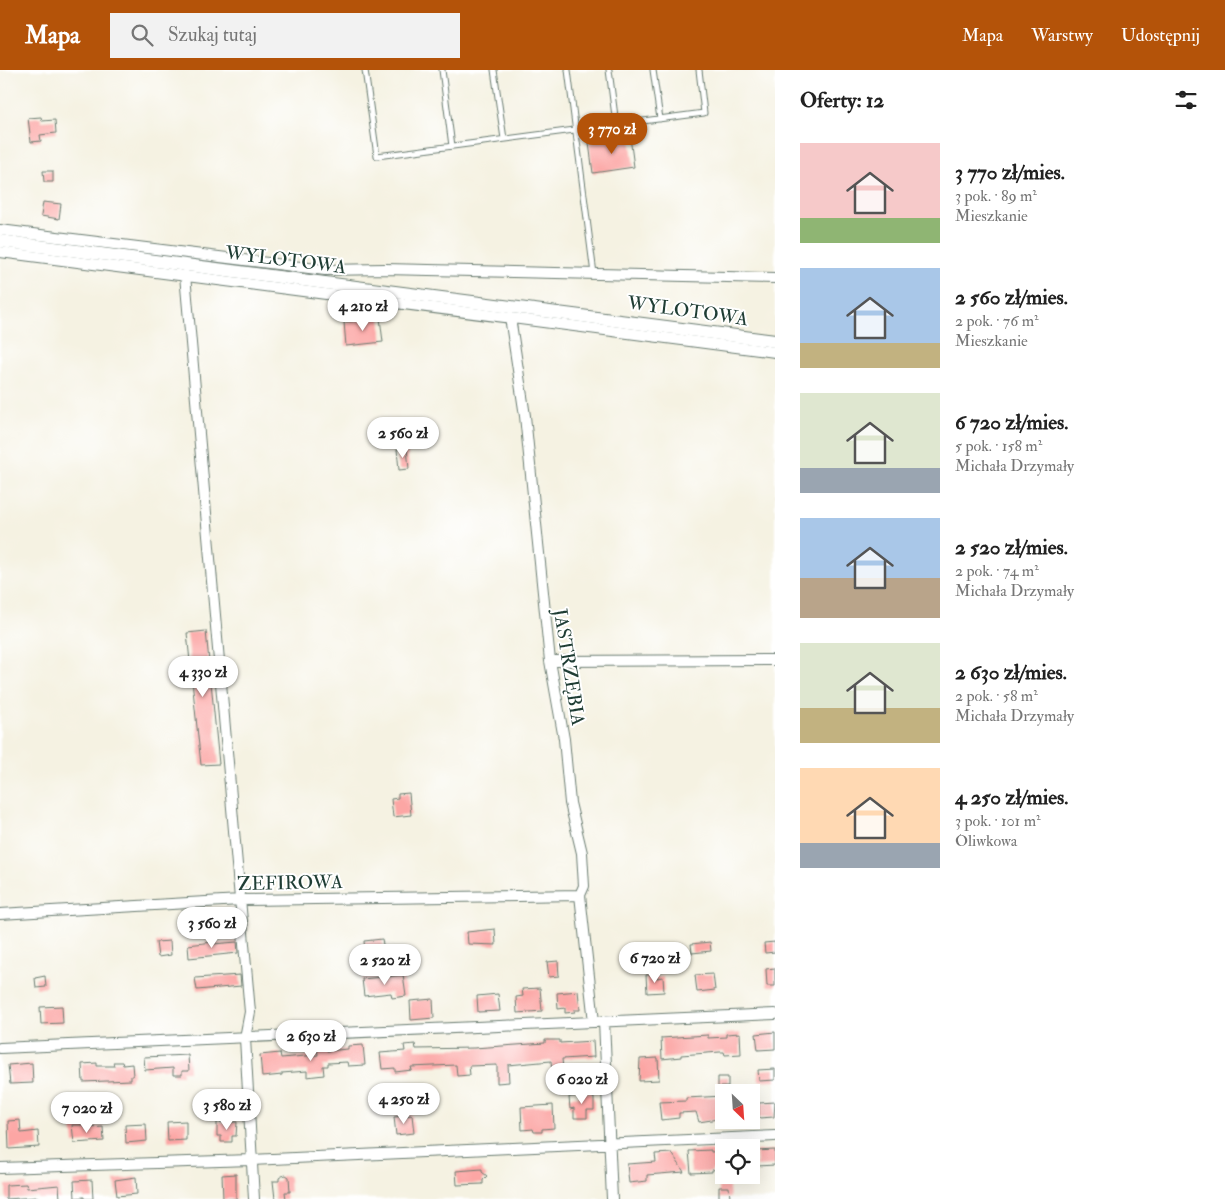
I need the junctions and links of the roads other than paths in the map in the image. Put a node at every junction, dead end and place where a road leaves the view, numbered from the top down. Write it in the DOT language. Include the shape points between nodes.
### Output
graph roads {
  1 [pos="365,70"];
  2 [pos="442,70"];
  3 [pos="494,70"];
  4 [pos="568,70"];
  5 [pos="609,70"];
  6 [pos="654,70"];
  7 [pos="698,70"];
  8 [pos="660,119"];
  9 [pos="616,124"];
  10 [pos="576,130"];
  11 [pos="504,140"];
  12 [pos="452,146"];
  13 [pos="0,230"];
  14 [pos="0,241"];
  15 [pos="0,252"];
  16 [pos="185,275"];
  17 [pos="594,275"];
  18 [pos="775,278"];
  19 [pos="510,317"];
  20 [pos="775,341"];
  21 [pos="775,352"];
  22 [pos="775,660"];
  23 [pos="550,661"];
  24 [pos="580,896"];
  25 [pos="240,900"];
  26 [pos="0,914"];
  27 [pos="775,1014"];
  28 [pos="599,1021"];
  29 [pos="245,1038"];
  30 [pos="0,1048"];
  31 [pos="775,1136"];
  32 [pos="609,1142"];
  33 [pos="252,1160"];
  34 [pos="0,1168"];
  35 [pos="254,1199"];
  36 [pos="612,1199"];
  1 -- 12 [label="lane" via="377,156"];
  2 -- 12 [label="lane"];
  3 -- 11 [label="lane"];
  4 -- 10 [label="lane"];
  5 -- 9 [label="lane"];
  6 -- 8 [label="lane"];
  7 -- 8 [label="lane" via="704,113"];
  8 -- 9 [label="lane"];
  9 -- 10 [label="lane"];
  10 -- 11 [label="lane"];
  10 -- 17 [label="lane"];
  11 -- 12 [label="lane"];
  13 -- 17 [label="street, WYLOTOWA" via="325,270 385,268"];
  14 -- 20 [label="street, WYLOTOWA"];
  15 -- 16 [label="street, WYLOTOWA"];
  16 -- 19 [label="street, WYLOTOWA"];
  16 -- 25 [label="street"];
  17 -- 18 [label="street, WYLOTOWA"];
  19 -- 21 [label="street, WYLOTOWA"];
  19 -- 23 [label="street, JASTRZĘBIA" via="525,416"];
  22 -- 23 [label="street"];
  23 -- 24 [label="street, JASTRZĘBIA" via="564,739 570,803 582,853 584,886"];
  24 -- 25 [label="street, ZEFIROWA"];
  24 -- 28 [label="street, JASTRZĘBIA"];
  25 -- 26 [label="street, ZEFIROWA"];
  25 -- 29 [label="street" via="250,1012"];
  27 -- 28 [label="street"];
  28 -- 29 [label="street"];
  28 -- 32 [label="street, JASTRZĘBIA"];
  29 -- 30 [label="street"];
  29 -- 33 [label="street"];
  31 -- 32 [label="street"];
  32 -- 33 [label="street"];
  32 -- 36 [label="street, JASTRZĘBIA"];
  33 -- 34 [label="street"];
  33 -- 35 [label="street"];
}
